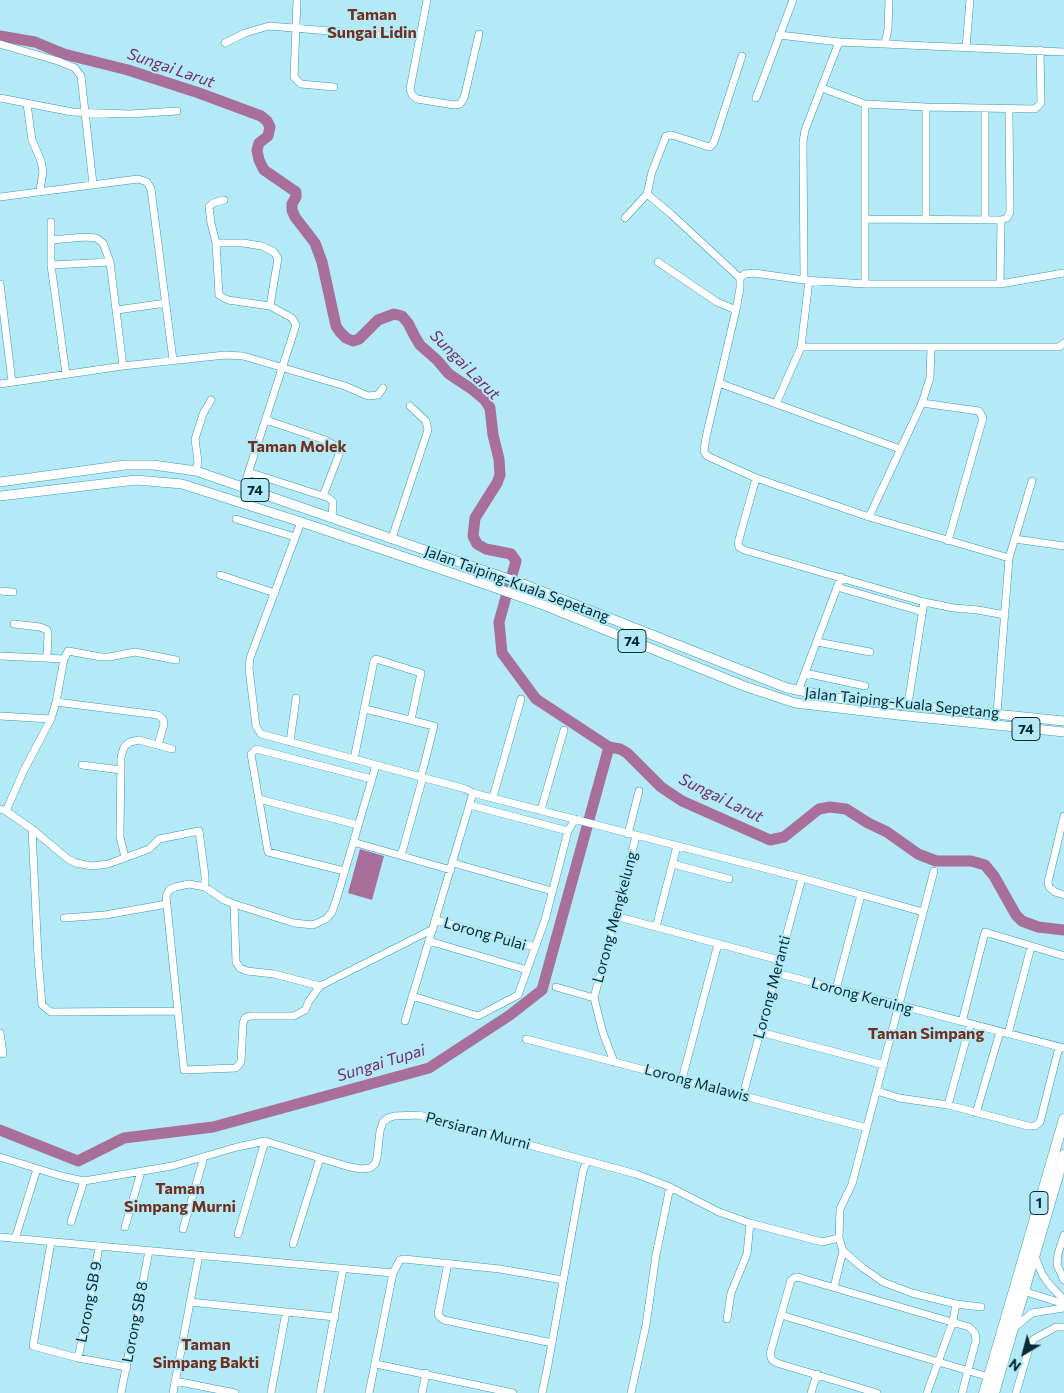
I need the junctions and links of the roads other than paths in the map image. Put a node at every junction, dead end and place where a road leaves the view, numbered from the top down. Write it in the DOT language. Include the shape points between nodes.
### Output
graph roads {
  1 [pos="297,0"];
  2 [pos="427,0"];
  3 [pos="793,0"];
  4 [pos="889,0"];
  5 [pos="970,0"];
  6 [pos="297,28"];
  7 [pos="479,34"];
  8 [pos="779,35"];
  9 [pos="390,36"];
  10 [pos="839,42"];
  11 [pos="225,43"];
  12 [pos="0,44"];
  13 [pos="885,44"];
  14 [pos="966,48"];
  15 [pos="1040,50"];
  16 [pos="1064,52"];
  17 [pos="742,56"];
  18 [pos="334,87"];
  19 [pos="822,88"];
  20 [pos="0,98"];
  21 [pos="756,98"];
  22 [pos="27,104"];
  23 [pos="866,104"];
  24 [pos="926,107"];
  25 [pos="985,109"];
  26 [pos="1009,110"];
  27 [pos="84,112"];
  28 [pos="178,112"];
  29 [pos="93,184"];
  30 [pos="40,190"];
  31 [pos="647,194"];
  32 [pos="0,197"];
  33 [pos="224,200"];
  34 [pos="625,218"];
  35 [pos="866,219"];
  36 [pos="926,219"];
  37 [pos="985,220"];
  38 [pos="1001,220"];
  39 [pos="51,222"];
  40 [pos="51,240"];
  41 [pos="216,243"];
  42 [pos="110,262"];
  43 [pos="658,262"];
  44 [pos="51,265"];
  45 [pos="1064,273"];
  46 [pos="740,278"];
  47 [pos="806,280"];
  48 [pos="0,284"];
  49 [pos="865,284"];
  50 [pos="1000,284"];
  51 [pos="166,303"];
  52 [pos="270,306"];
  53 [pos="117,310"];
  54 [pos="736,310"];
  55 [pos="1064,345"];
  56 [pos="801,347"];
  57 [pos="931,347"];
  58 [pos="173,360"];
  59 [pos="123,366"];
  60 [pos="283,369"];
  61 [pos="66,374"];
  62 [pos="12,382"];
  63 [pos="719,383"];
  64 [pos="0,384"];
  65 [pos="383,388"];
  66 [pos="211,400"];
  67 [pos="922,403"];
  68 [pos="776,404"];
  69 [pos="410,406"];
  70 [pos="266,420"];
  71 [pos="900,450"];
  72 [pos="196,471"];
  73 [pos="248,472"];
  74 [pos="756,478"];
  75 [pos="1032,481"];
  76 [pos="0,482"];
  77 [pos="244,486"];
  78 [pos="0,496"];
  79 [pos="323,496"];
  80 [pos="332,517"];
  81 [pos="869,517"];
  82 [pos="236,519"];
  83 [pos="301,522"];
  84 [pos="295,538"];
  85 [pos="392,538"];
  86 [pos="1015,539"];
  87 [pos="948,541"];
  88 [pos="1064,546"];
  89 [pos="1009,558"];
  90 [pos="220,575"];
  91 [pos="841,577"];
  92 [pos="837,587"];
  93 [pos="0,591"];
  94 [pos="13,592"];
  95 [pos="274,593"];
  96 [pos="924,602"];
  97 [pos="923,612"];
  98 [pos="1005,616"];
  99 [pos="14,624"];
  100 [pos="817,642"];
  101 [pos="870,652"];
  102 [pos="0,656"];
  103 [pos="47,657"];
  104 [pos="64,659"];
  105 [pos="176,660"];
  106 [pos="805,673"];
  107 [pos="864,686"];
  108 [pos="798,691"];
  109 [pos="296,698"];
  110 [pos="521,699"];
  111 [pos="56,702"];
  112 [pos="908,704"];
  113 [pos="365,709"];
  114 [pos="997,713"];
  115 [pos="0,716"];
  116 [pos="51,719"];
  117 [pos="411,720"];
  118 [pos="1064,721"];
  119 [pos="564,730"];
  120 [pos="1064,732"];
  121 [pos="290,742"];
  122 [pos="158,745"];
  123 [pos="172,749"];
  124 [pos="354,759"];
  125 [pos="82,765"];
  126 [pos="376,765"];
  127 [pos="121,770"];
  128 [pos="422,777"];
  129 [pos="372,778"];
  130 [pos="639,791"];
  131 [pos="473,793"];
  132 [pos="493,797"];
  133 [pos="259,799"];
  134 [pos="470,805"];
  135 [pos="3,810"];
  136 [pos="541,810"];
  137 [pos="1064,816"];
  138 [pos="578,820"];
  139 [pos="358,825"];
  140 [pos="32,829"];
  141 [pos="568,831"];
  142 [pos="628,834"];
  143 [pos="636,836"];
  144 [pos="353,842"];
  145 [pos="676,846"];
  146 [pos="401,856"];
  147 [pos="125,857"];
  148 [pos="673,864"];
  149 [pos="452,866"];
  150 [pos="344,871"];
  151 [pos="934,872"];
  152 [pos="802,878"];
  153 [pos="729,879"];
  154 [pos="204,887"];
  155 [pos="552,892"];
  156 [pos="861,895"];
  157 [pos="1064,895"];
  158 [pos="167,904"];
  159 [pos="234,904"];
  160 [pos="923,912"];
  161 [pos="615,916"];
  162 [pos="64,918"];
  163 [pos="436,920"];
  164 [pos="656,927"];
  165 [pos="433,929"];
  166 [pos="429,941"];
  167 [pos="718,944"];
  168 [pos="1031,946"];
  169 [pos="534,948"];
  170 [pos="1064,956"];
  171 [pos="779,960"];
  172 [pos="527,970"];
  173 [pos="776,973"];
  174 [pos="320,986"];
  175 [pos="556,987"];
  176 [pos="836,989"];
  177 [pos="412,996"];
  178 [pos="594,998"];
  179 [pos="900,1007"];
  180 [pos="178,1011"];
  181 [pos="405,1021"];
  182 [pos="962,1022"];
  183 [pos="970,1024"];
  184 [pos="760,1032"];
  185 [pos="1000,1032"];
  186 [pos="0,1033"];
  187 [pos="1008,1034"];
  188 [pos="526,1039"];
  189 [pos="1062,1048"];
  190 [pos="3,1054"];
  191 [pos="614,1062"];
  192 [pos="884,1065"];
  193 [pos="682,1079"];
  194 [pos="877,1091"];
  195 [pos="743,1095"];
  196 [pos="948,1105"];
  197 [pos="976,1112"];
  198 [pos="1064,1119"];
  199 [pos="867,1128"];
  200 [pos="265,1141"];
  201 [pos="1064,1155"];
  202 [pos="0,1157"];
  203 [pos="204,1157"];
  204 [pos="320,1158"];
  205 [pos="588,1161"];
  206 [pos="38,1169"];
  207 [pos="141,1172"];
  208 [pos="84,1181"];
  209 [pos="670,1187"];
  210 [pos="71,1222"];
  211 [pos="750,1223"];
  212 [pos="126,1227"];
  213 [pos="183,1229"];
  214 [pos="238,1234"];
  215 [pos="1064,1235"];
  216 [pos="0,1237"];
  217 [pos="839,1238"];
  218 [pos="15,1239"];
  219 [pos="51,1242"];
  220 [pos="293,1244"];
  221 [pos="99,1246"];
  222 [pos="149,1251"];
  223 [pos="843,1251"];
  224 [pos="199,1255"];
  225 [pos="1034,1255"];
  226 [pos="448,1263"];
  227 [pos="343,1269"];
  228 [pos="393,1273"];
  229 [pos="564,1280"];
  230 [pos="1064,1280"];
  231 [pos="834,1287"];
  232 [pos="1019,1290"];
  233 [pos="1064,1300"];
  234 [pos="190,1302"];
  235 [pos="956,1304"];
  236 [pos="1064,1304"];
  237 [pos="981,1307"];
  238 [pos="1064,1308"];
  239 [pos="286,1312"];
  240 [pos="781,1315"];
  241 [pos="335,1317"];
  242 [pos="727,1318"];
  243 [pos="953,1321"];
  244 [pos="1064,1327"];
  245 [pos="1013,1329"];
  246 [pos="552,1343"];
  247 [pos="78,1358"];
  248 [pos="938,1361"];
  249 [pos="376,1364"];
  250 [pos="127,1367"];
  251 [pos="968,1370"];
  252 [pos="426,1373"];
  253 [pos="817,1374"];
  254 [pos="989,1377"];
  255 [pos="175,1381"];
  256 [pos="503,1392"];
  257 [pos="872,1392"];
  258 [pos="121,1393"];
  259 [pos="173,1393"];
  260 [pos="235,1393"];
  261 [pos="270,1393"];
  262 [pos="320,1393"];
  263 [pos="369,1393"];
  264 [pos="422,1393"];
  265 [pos="513,1393"];
  266 [pos="542,1393"];
  267 [pos="631,1393"];
  268 [pos="811,1393"];
  269 [pos="927,1393"];
  270 [pos="962,1393"];
  271 [pos="984,1393"];
  272 [pos="994,1393"];
  273 [pos="1016,1393"];
  1 -- 6 [label="street"];
  2 -- 7 [label="street" via="410,89 417,99 460,104"];
  3 -- 8 [label="street"];
  4 -- 13 [label="street"];
  5 -- 14 [label="street"];
  6 -- 9 [label="street"];
  6 -- 11 [label="street" via="269,26"];
  6 -- 18 [label="street" via="294,77 302,84"];
  8 -- 10 [label="street"];
  8 -- 21 [label="street"];
  10 -- 13 [label="street"];
  10 -- 19 [label="street"];
  12 -- 27 [label="street" via="75,68 81,76"];
  13 -- 14 [label="street"];
  14 -- 15 [label="street"];
  15 -- 16 [label="street"];
  15 -- 26 [label="street" via="1041,103 1035,109"];
  17 -- 31 [label="street" via="714,142 710,147 672,134 666,136"];
  19 -- 23 [label="street"];
  19 -- 47 [label="street" via="803,142"];
  20 -- 22 [label="street"];
  22 -- 27 [label="street"];
  22 -- 30 [label="street" via="32,140 42,161"];
  23 -- 24 [label="street"];
  23 -- 35 [label="street"];
  24 -- 25 [label="street"];
  24 -- 36 [label="street"];
  25 -- 26 [label="street"];
  25 -- 37 [label="street"];
  26 -- 38 [label="street" via="1010,212"];
  27 -- 28 [label="street"];
  27 -- 29 [label="street"];
  29 -- 30 [label="street"];
  29 -- 51 [label="street" via="138,179 147,182 151,189"];
  30 -- 32 [label="street"];
  31 -- 34 [label="street"];
  31 -- 46 [label="street"];
  33 -- 41 [label="street" via="209,207"];
  35 -- 36 [label="street"];
  35 -- 49 [label="street"];
  36 -- 37 [label="street"];
  37 -- 38 [label="street"];
  38 -- 50 [label="street"];
  39 -- 40 [label="street"];
  40 -- 42 [label="street" via="96,238 103,243"];
  40 -- 44 [label="street"];
  41 -- 52 [label="street" via="219,295 228,300"];
  41 -- 52 [label="street" via="244,243 274,252 278,258"];
  42 -- 44 [label="street"];
  42 -- 53 [label="street"];
  43 -- 54 [label="street" via="717,302"];
  44 -- 61 [label="street"];
  45 -- 50 [label="street"];
  46 -- 47 [label="street" via="754,273"];
  46 -- 54 [label="street"];
  47 -- 49 [label="street"];
  47 -- 56 [label="street"];
  48 -- 62 [label="street"];
  49 -- 50 [label="street"];
  51 -- 53 [label="street"];
  51 -- 58 [label="street"];
  52 -- 60 [label="street" via="292,318 296,325"];
  53 -- 59 [label="street"];
  54 -- 63 [label="street"];
  55 -- 57 [label="street" via="1059,348"];
  56 -- 57 [label="street"];
  56 -- 68 [label="street"];
  57 -- 67 [label="street" via="930,378"];
  58 -- 59 [label="street"];
  58 -- 60 [label="street" via="225,354 243,356"];
  59 -- 61 [label="street"];
  60 -- 65 [label="street" via="368,396 378,395"];
  60 -- 70 [label="street"];
  61 -- 62 [label="street"];
  62 -- 64 [label="street"];
  63 -- 68 [label="street"];
  63 -- 74 [label="street" via="705,454"];
  66 -- 72 [label="street" via="195,439"];
  67 -- 71 [label="street"];
  67 -- 87 [label="street" via="979,411 983,418"];
  68 -- 71 [label="street"];
  69 -- 85 [label="street" via="426,421 428,430"];
  70 -- 73 [label="street"];
  70 -- 79 [label="street" via="338,448 340,452"];
  71 -- 81 [label="street"];
  72 -- 76 [label="main road, Jalan Taiping-Kuala Sepetang / 74" via="153,465 125,466"];
  72 -- 77 [label="main road, Jalan Taiping-Kuala Sepetang / 74"];
  73 -- 77 [label="street"];
  73 -- 79 [label="street"];
  74 -- 81 [label="street"];
  74 -- 91 [label="street" via="739,547"];
  75 -- 86 [label="street"];
  77 -- 80 [label="main road, Jalan Taiping-Kuala Sepetang / 74"];
  78 -- 83 [label="main road, Jalan Taiping-Kuala Sepetang / 74" via="158,480 182,484"];
  79 -- 80 [label="street" via="333,502"];
  80 -- 85 [label="main road, Jalan Taiping-Kuala Sepetang / 74"];
  81 -- 87 [label="street"];
  82 -- 84 [label="street"];
  83 -- 84 [label="street"];
  83 -- 120 [label="main road, Jalan Taiping-Kuala Sepetang / 74" via="496,588 795,703"];
  84 -- 95 [label="street"];
  85 -- 108 [label="main road, Jalan Taiping-Kuala Sepetang / 74" via="523,584"];
  86 -- 88 [label="street"];
  86 -- 89 [label="street"];
  87 -- 89 [label="street"];
  89 -- 98 [label="street"];
  90 -- 95 [label="street"];
  91 -- 92 [label="street"];
  91 -- 96 [label="street"];
  92 -- 97 [label="street"];
  92 -- 100 [label="street"];
  93 -- 94 [label="street"];
  95 -- 121 [label="street" via="253,647 249,669 256,726 261,734"];
  96 -- 97 [label="street"];
  96 -- 98 [label="street"];
  97 -- 112 [label="street"];
  98 -- 114 [label="street"];
  99 -- 103 [label="street" via="47,630"];
  100 -- 101 [label="street"];
  100 -- 106 [label="street"];
  102 -- 103 [label="street"];
  103 -- 104 [label="street"];
  104 -- 105 [label="street" via="70,651 110,658 135,652"];
  104 -- 111 [label="street"];
  106 -- 107 [label="street"];
  106 -- 108 [label="street"];
  108 -- 112 [label="main road, Jalan Taiping-Kuala Sepetang / 74"];
  109 -- 121 [label="street"];
  110 -- 132 [label="street"];
  111 -- 116 [label="street"];
  111 -- 122 [label="street" via="158,715 164,724"];
  112 -- 114 [label="main road, Jalan Taiping-Kuala Sepetang / 74"];
  113 -- 117 [label="street"];
  113 -- 117 [label="street" via="376,659 421,673"];
  113 -- 124 [label="street"];
  114 -- 118 [label="main road, Jalan Taiping-Kuala Sepetang / 74"];
  115 -- 116 [label="street"];
  116 -- 135 [label="street"];
  117 -- 128 [label="street" via="434,726"];
  119 -- 136 [label="street"];
  121 -- 124 [label="street"];
  122 -- 123 [label="street"];
  122 -- 127 [label="street" via="139,740 130,742 124,747"];
  124 -- 126 [label="street"];
  125 -- 127 [label="street"];
  126 -- 128 [label="street"];
  126 -- 129 [label="street"];
  127 -- 147 [label="street" via="120,837"];
  128 -- 131 [label="street"];
  128 -- 146 [label="street"];
  129 -- 133 [label="street" via="256,749 251,754"];
  129 -- 139 [label="street"];
  130 -- 142 [label="street"];
  131 -- 132 [label="street"];
  131 -- 134 [label="street"];
  132 -- 136 [label="street"];
  133 -- 139 [label="street"];
  133 -- 150 [label="street" via="268,852"];
  134 -- 141 [label="street"];
  134 -- 149 [label="street"];
  135 -- 140 [label="street"];
  136 -- 138 [label="street"];
  137 -- 157 [label="street" via="1048,882 1049,888"];
  138 -- 141 [label="street"];
  138 -- 142 [label="street"];
  139 -- 144 [label="street"];
  140 -- 147 [label="street" via="60,854 76,863 92,866"];
  140 -- 180 [label="street" via="42,1005 51,1012"];
  141 -- 155 [label="street"];
  142 -- 143 [label="street"];
  143 -- 145 [label="street"];
  143 -- 161 [label="street, Lorong Mengkelung"];
  144 -- 146 [label="street"];
  144 -- 150 [label="street"];
  145 -- 148 [label="street"];
  145 -- 152 [label="street"];
  146 -- 149 [label="street"];
  147 -- 154 [label="street" via="149,848 159,839 199,831"];
  148 -- 153 [label="street"];
  148 -- 164 [label="street"];
  149 -- 155 [label="street"];
  149 -- 163 [label="street"];
  150 -- 159 [label="street" via="332,912 318,923 294,923"];
  151 -- 160 [label="street"];
  152 -- 156 [label="street"];
  152 -- 171 [label="street, Lorong Meranti"];
  154 -- 158 [label="street" via="190,884 175,886 166,896"];
  154 -- 159 [label="street"];
  155 -- 169 [label="street"];
  156 -- 160 [label="street"];
  156 -- 176 [label="street"];
  158 -- 162 [label="street" via="105,915"];
  158 -- 180 [label="street"];
  159 -- 174 [label="street" via="236,962 240,968"];
  160 -- 179 [label="street"];
  161 -- 164 [label="street"];
  161 -- 178 [label="street, Lorong Mengkelung"];
  163 -- 165 [label="street"];
  163 -- 169 [label="street, Lorong Pulai"];
  164 -- 167 [label="street"];
  165 -- 166 [label="street"];
  165 -- 174 [label="street"];
  166 -- 172 [label="street"];
  166 -- 177 [label="street"];
  167 -- 171 [label="street"];
  167 -- 193 [label="street"];
  168 -- 170 [label="street"];
  168 -- 182 [label="street" via="985,932"];
  168 -- 187 [label="street"];
  169 -- 172 [label="street"];
  171 -- 173 [label="street, Lorong Meranti"];
  172 -- 177 [label="street" via="518,995 478,1016"];
  173 -- 176 [label="street, Lorong Keruing"];
  173 -- 184 [label="street, Lorong Meranti"];
  174 -- 180 [label="street" via="305,1010 294,1016 245,1018 241,1062 236,1068 184,1070"];
  175 -- 178 [label="street"];
  176 -- 179 [label="street, Lorong Keruing"];
  177 -- 181 [label="street"];
  178 -- 191 [label="street"];
  179 -- 182 [label="street, Lorong Keruing"];
  179 -- 192 [label="street"];
  182 -- 183 [label="street, Lorong Keruing"];
  183 -- 185 [label="street, Lorong Keruing"];
  183 -- 196 [label="street"];
  184 -- 192 [label="street"];
  184 -- 195 [label="street, Lorong Meranti"];
  185 -- 187 [label="street, Lorong Keruing"];
  185 -- 197 [label="street"];
  186 -- 190 [label="street"];
  187 -- 189 [label="street, Lorong Keruing"];
  188 -- 191 [label="street, Lorong Malawis"];
  189 -- 197 [label="street" via="1040,1122 1035,1126"];
  191 -- 193 [label="street, Lorong Malawis"];
  192 -- 194 [label="street"];
  193 -- 195 [label="street, Lorong Malawis"];
  194 -- 196 [label="street" via="899,1098"];
  194 -- 199 [label="street"];
  195 -- 199 [label="street, Lorong Malawis"];
  196 -- 197 [label="street"];
  198 -- 232 [label="highway, 1"];
  199 -- 217 [label="street" via="852,1184 840,1210"];
  200 -- 203 [label="street, Persiaran Murni"];
  200 -- 204 [label="street, Persiaran Murni"];
  200 -- 214 [label="street"];
  201 -- 225 [label="highway, 1"];
  202 -- 206 [label="street, Persiaran Murni"];
  203 -- 207 [label="street, Persiaran Murni"];
  203 -- 213 [label="street"];
  204 -- 205 [label="street, Persiaran Murni" via="360,1169 370,1168 377,1158 383,1122 394,1116 419,1115"];
  204 -- 220 [label="street"];
  205 -- 209 [label="street, Persiaran Murni"];
  205 -- 229 [label="street" via="583,1171"];
  206 -- 208 [label="street, Persiaran Murni"];
  206 -- 218 [label="street"];
  207 -- 208 [label="street, Persiaran Murni"];
  207 -- 212 [label="street"];
  208 -- 210 [label="street"];
  209 -- 211 [label="street, Persiaran Murni" via="719,1212"];
  209 -- 267 [label="street"];
  211 -- 217 [label="street, Persiaran Murni" via="822,1242"];
  211 -- 242 [label="street" via="747,1254 731,1293"];
  215 -- 230 [label="street" via="1057,1265"];
  216 -- 218 [label="street"];
  217 -- 223 [label="street"];
  218 -- 219 [label="street"];
  219 -- 221 [label="street"];
  219 -- 247 [label="street" via="33,1346"];
  221 -- 222 [label="street"];
  221 -- 247 [label="street, Lorong SB 9"];
  222 -- 224 [label="street"];
  222 -- 250 [label="street, Lorong SB 8"];
  223 -- 231 [label="street"];
  223 -- 235 [label="street" via="883,1282"];
  224 -- 227 [label="street"];
  224 -- 234 [label="street"];
  225 -- 232 [label="highway, 1"];
  225 -- 233 [label="street" via="1042,1274"];
  226 -- 228 [label="street" via="404,1259 400,1260"];
  226 -- 229 [label="street"];
  226 -- 246 [label="street" via="440,1317"];
  227 -- 228 [label="street"];
  227 -- 241 [label="street"];
  228 -- 249 [label="street"];
  229 -- 246 [label="street"];
  231 -- 240 [label="street" via="793,1278"];
  231 -- 243 [label="street"];
  232 -- 236 [label="street"];
  232 -- 245 [label="highway, 1"];
  232 -- 254 [label="highway, 1"];
  234 -- 239 [label="street"];
  234 -- 255 [label="street"];
  235 -- 237 [label="street"];
  235 -- 243 [label="street"];
  238 -- 245 [label="street" via="1032,1313"];
  239 -- 241 [label="street"];
  239 -- 261 [label="street"];
  240 -- 248 [label="street"];
  240 -- 253 [label="street" via="770,1354 772,1360"];
  241 -- 262 [label="street"];
  243 -- 248 [label="street"];
  243 -- 251 [label="street" via="970,1327 975,1333"];
  244 -- 273 [label="street" via="1056,1327 1034,1339"];
  245 -- 272 [label="highway, 1"];
  246 -- 266 [label="street"];
  247 -- 250 [label="street"];
  248 -- 251 [label="street"];
  248 -- 269 [label="street"];
  249 -- 252 [label="street"];
  249 -- 263 [label="street"];
  250 -- 258 [label="street, Lorong SB 8"];
  251 -- 254 [label="street"];
  251 -- 270 [label="street"];
  252 -- 256 [label="street"];
  252 -- 264 [label="street"];
  253 -- 257 [label="street"];
  253 -- 268 [label="street"];
  254 -- 271 [label="highway, 1"];
  255 -- 259 [label="street"];
  255 -- 260 [label="street"];
  256 -- 265 [label="street"];
}
